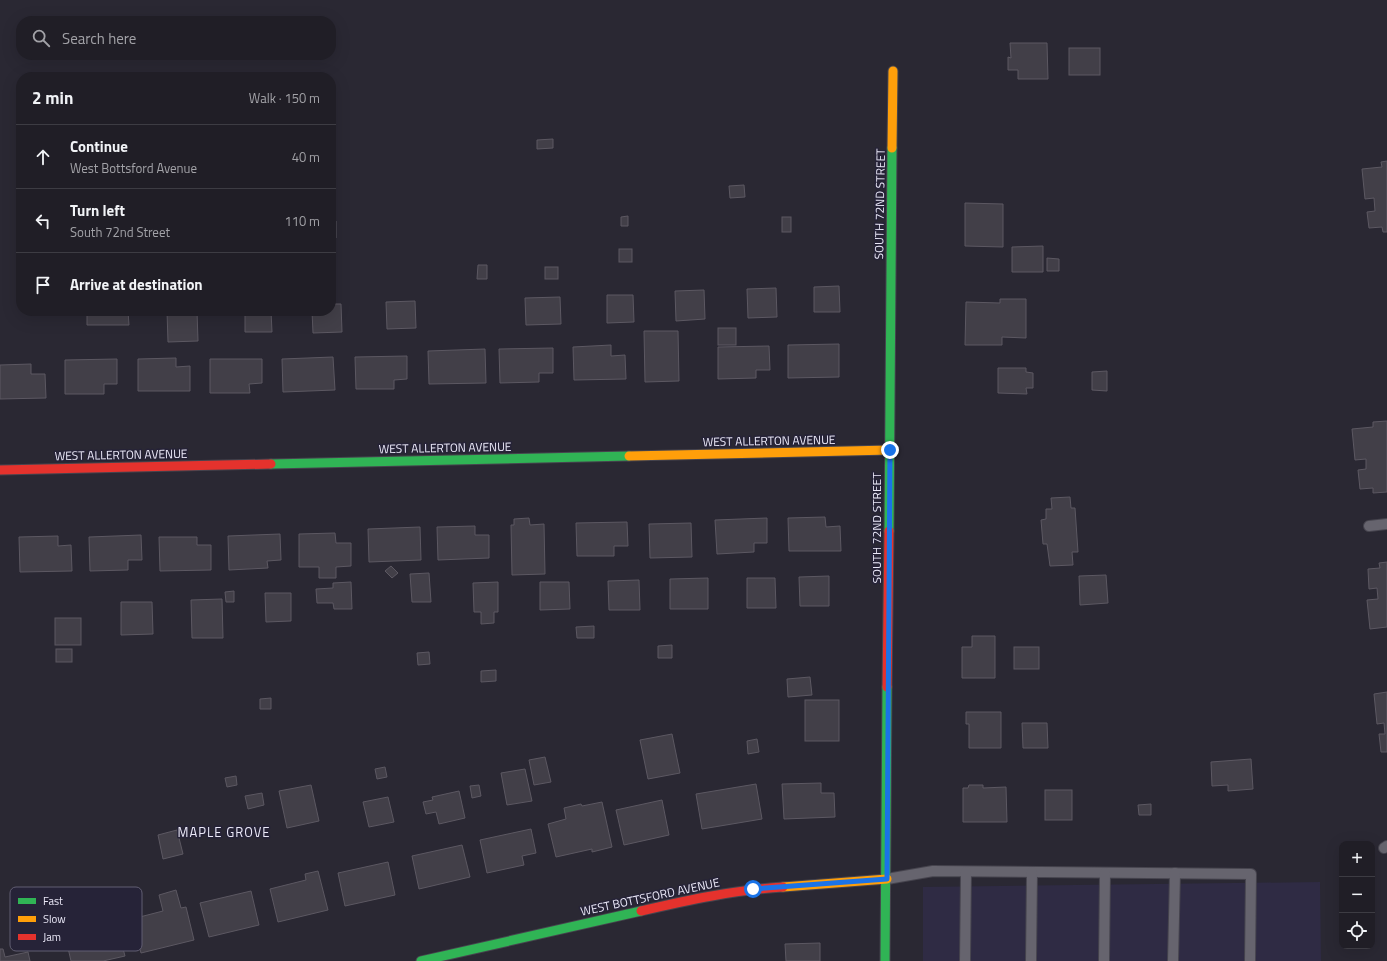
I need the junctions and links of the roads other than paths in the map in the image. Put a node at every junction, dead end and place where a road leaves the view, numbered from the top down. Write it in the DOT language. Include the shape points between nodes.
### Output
graph roads {
  1 [pos="893,71"];
  2 [pos="890,450"];
  3 [pos="0,470"];
  4 [pos="1387,524"];
  5 [pos="1369,526"];
  6 [pos="966,872"];
  7 [pos="1032,872"];
  8 [pos="1105,873"];
  9 [pos="1175,873"];
  10 [pos="887,879"];
  11 [pos="421,961"];
  12 [pos="885,961"];
  13 [pos="965,961"];
  14 [pos="1031,961"];
  15 [pos="1104,961"];
  16 [pos="1173,961"];
  17 [pos="1250,961"];
  1 -- 2 [label="street, SOUTH 72ND STREET"];
  2 -- 3 [label="street, WEST ALLERTON AVENUE"];
  2 -- 10 [label="street, SOUTH 72ND STREET"];
  4 -- 5 [label="lane"];
  6 -- 7 [label="lane"];
  6 -- 10 [label="lane" via="933,872"];
  6 -- 13 [label="lane"];
  7 -- 8 [label="lane"];
  7 -- 14 [label="lane"];
  8 -- 9 [label="lane"];
  8 -- 15 [label="lane"];
  9 -- 16 [label="lane"];
  9 -- 17 [label="lane" via="1251,874"];
  10 -- 11 [label="street, WEST BOTTSFORD AVENUE" via="753,889 683,901"];
  10 -- 12 [label="street, SOUTH 72ND STREET"];
}
